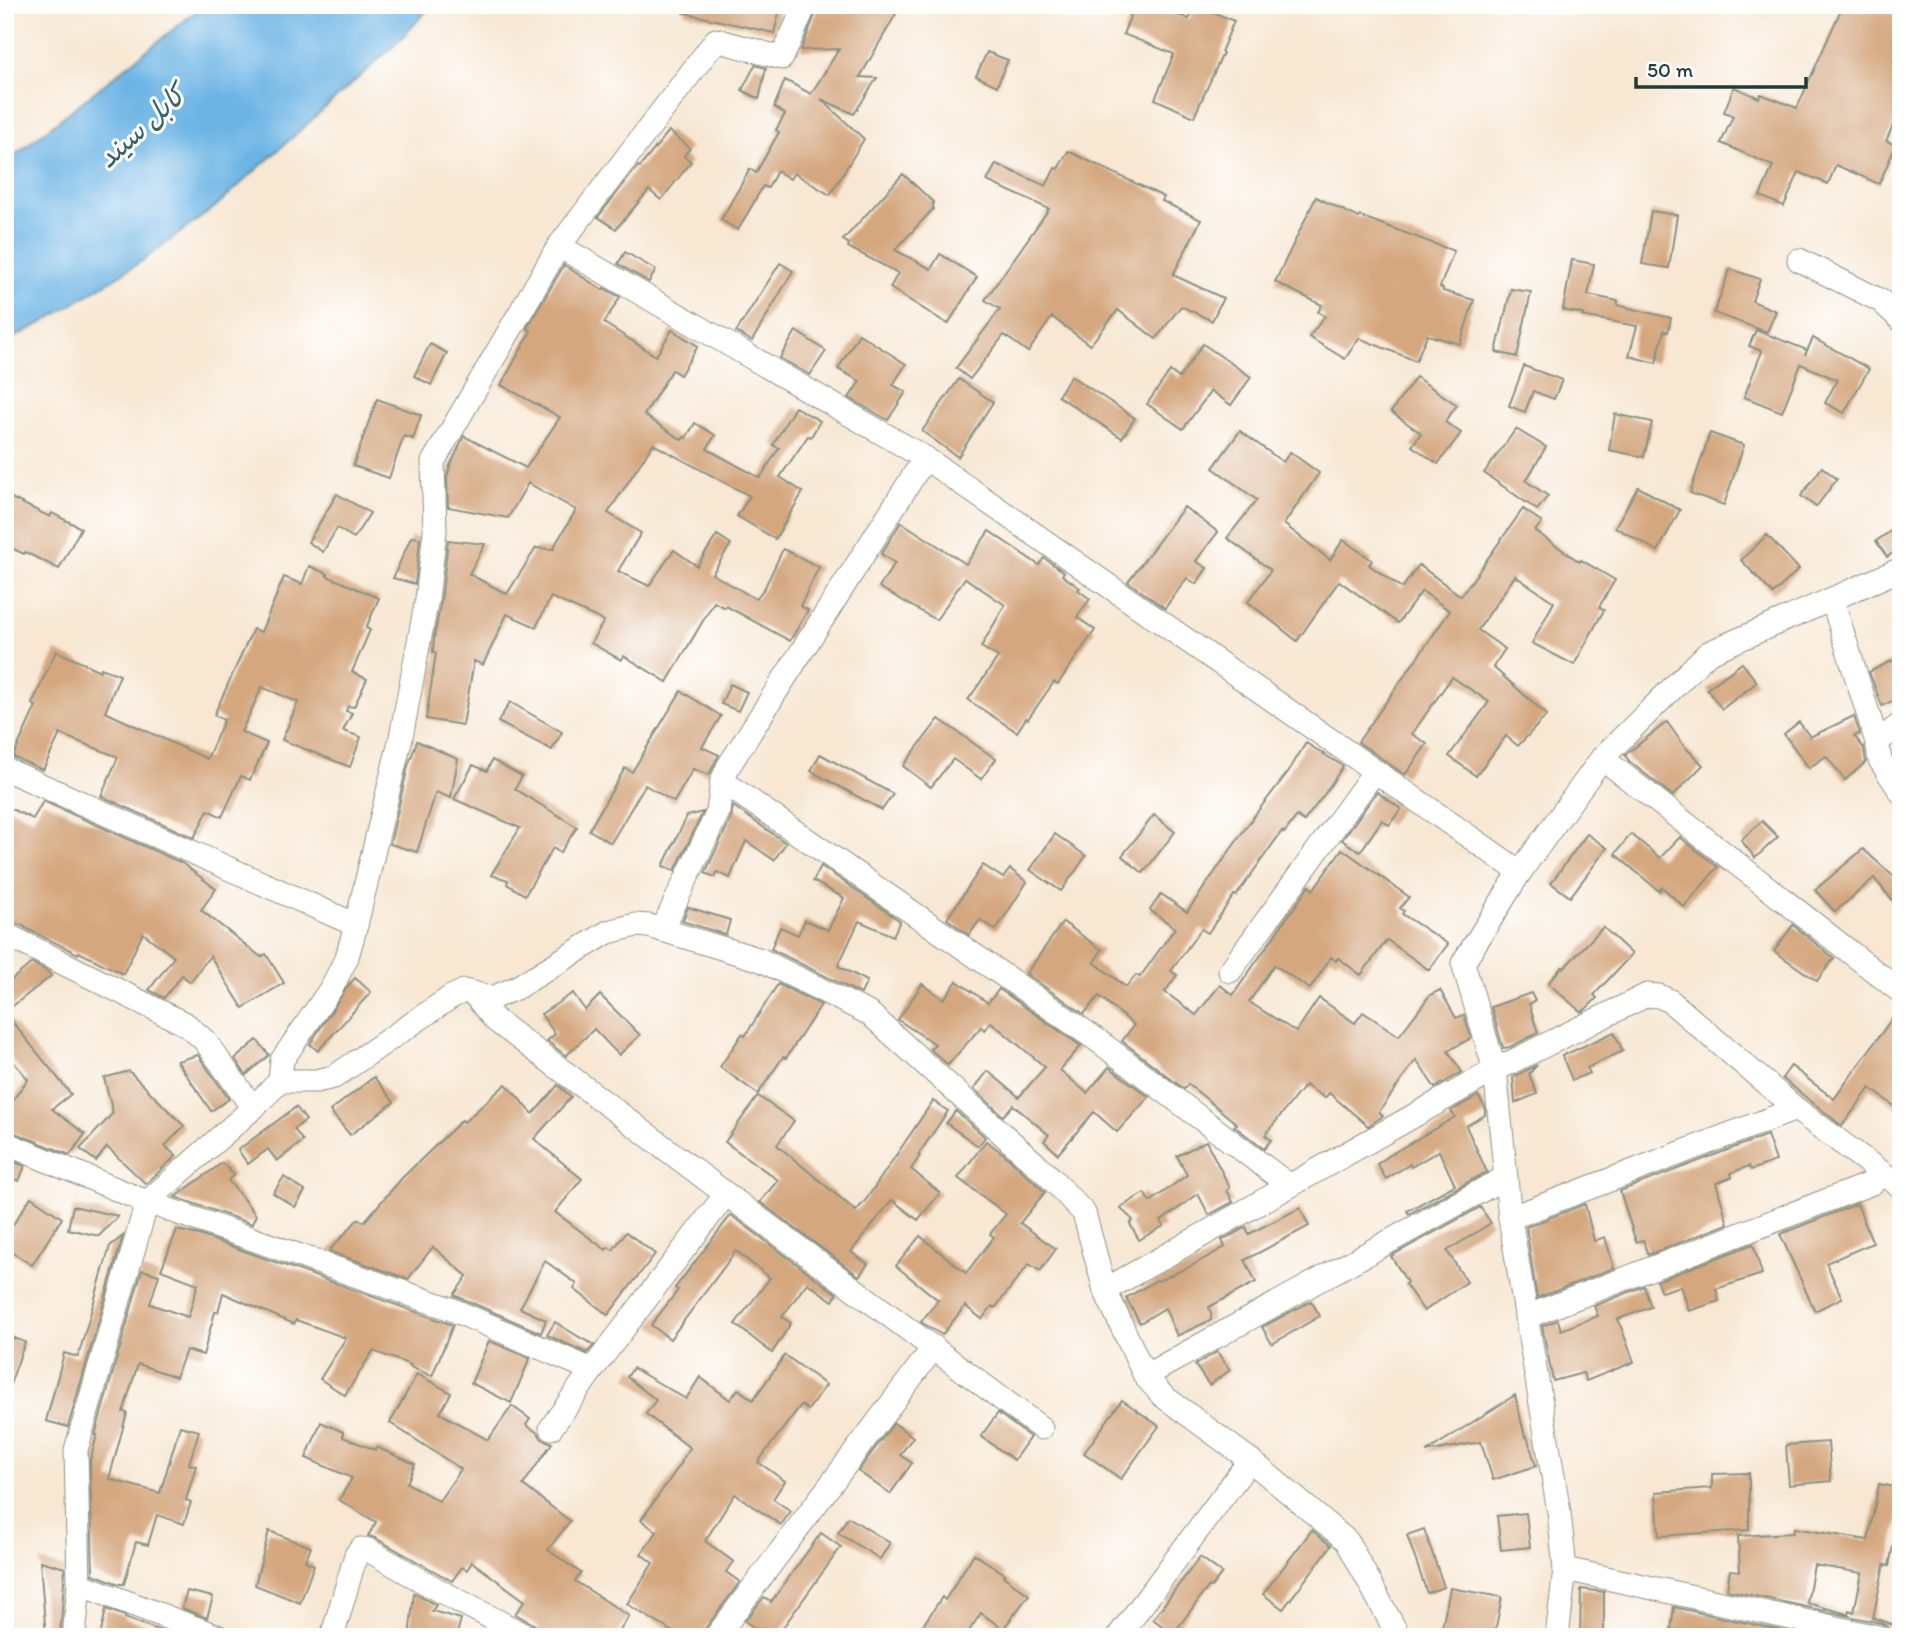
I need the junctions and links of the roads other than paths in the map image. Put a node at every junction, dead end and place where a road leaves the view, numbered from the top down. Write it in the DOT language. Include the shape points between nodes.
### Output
graph roads {
  1 [pos="805,5"];
  2 [pos="559,246"];
  3 [pos="1799,260"];
  4 [pos="1901,320"];
  5 [pos="925,458"];
  6 [pos="1901,569"];
  7 [pos="1832,598"];
  8 [pos="1901,724"];
  9 [pos="1877,743"];
  10 [pos="1602,758"];
  11 [pos="5,769"];
  12 [pos="1375,771"];
  13 [pos="722,781"];
  14 [pos="1901,792"];
  15 [pos="1520,872"];
  16 [pos="356,925"];
  17 [pos="662,930"];
  18 [pos="5,934"];
  19 [pos="1230,971"];
  20 [pos="1901,992"];
  21 [pos="473,993"];
  22 [pos="1495,1070"];
  23 [pos="280,1082"];
  24 [pos="253,1108"];
  25 [pos="1796,1109"];
  26 [pos="5,1143"];
  27 [pos="1506,1177"];
  28 [pos="1892,1180"];
  29 [pos="1290,1186"];
  30 [pos="726,1194"];
  31 [pos="147,1202"];
  32 [pos="1510,1218"];
  33 [pos="1105,1290"];
  34 [pos="1526,1317"];
  35 [pos="934,1347"];
  36 [pos="592,1370"];
  37 [pos="1145,1376"];
  38 [pos="551,1428"];
  39 [pos="1041,1428"];
  40 [pos="1250,1460"];
  41 [pos="1565,1569"];
  42 [pos="79,1584"];
  43 [pos="74,1637"];
  44 [pos="219,1637"];
  45 [pos="332,1637"];
  46 [pos="528,1637"];
  47 [pos="716,1637"];
  48 [pos="1118,1637"];
  49 [pos="1399,1637"];
  50 [pos="1557,1637"];
  51 [pos="1878,1637"];
  1 -- 2 [label="street" via="782,58 716,40"];
  2 -- 5 [label="street"];
  2 -- 16 [label="street" via="433,462 436,531 427,599 401,737"];
  3 -- 4 [label="street" via="1881,301"];
  5 -- 12 [label="street"];
  5 -- 13 [label="street"];
  6 -- 7 [label="street"];
  7 -- 9 [label="street"];
  7 -- 10 [label="street" via="1708,653"];
  8 -- 9 [label="street"];
  9 -- 14 [label="street" via="1881,760"];
  10 -- 15 [label="street"];
  10 -- 20 [label="street"];
  11 -- 16 [label="street"];
  12 -- 15 [label="street"];
  12 -- 19 [label="street"];
  13 -- 17 [label="street" via="718,812"];
  13 -- 29 [label="street" via="1097,1040"];
  15 -- 22 [label="street" via="1463,962"];
  16 -- 23 [label="street" via="332,987 282,1060"];
  17 -- 21 [label="street" via="636,925 608,932 492,999"];
  17 -- 33 [label="street" via="761,960 870,1014 1084,1213"];
  18 -- 24 [label="street" via="187,1025 205,1041"];
  21 -- 23 [label="street" via="464,991 451,997 334,1077"];
  21 -- 30 [label="street" via="495,1020"];
  22 -- 25 [label="street" via="1647,995 1659,996"];
  22 -- 27 [label="street"];
  22 -- 29 [label="street"];
  23 -- 24 [label="street"];
  24 -- 31 [label="street"];
  25 -- 28 [label="street"];
  25 -- 32 [label="street"];
  26 -- 31 [label="street"];
  27 -- 32 [label="street"];
  27 -- 37 [label="street"];
  28 -- 34 [label="street"];
  29 -- 33 [label="street"];
  30 -- 35 [label="street"];
  30 -- 36 [label="street"];
  31 -- 36 [label="street" via="451,1309"];
  31 -- 42 [label="street" via="76,1450"];
  32 -- 34 [label="street"];
  33 -- 37 [label="street"];
  34 -- 41 [label="street"];
  35 -- 39 [label="street"];
  35 -- 47 [label="street"];
  36 -- 38 [label="street"];
  37 -- 40 [label="street" via="1163,1396"];
  40 -- 48 [label="street"];
  40 -- 49 [label="street" via="1347,1541"];
  41 -- 50 [label="street"];
  41 -- 51 [label="street"];
  42 -- 43 [label="street"];
  42 -- 44 [label="street"];
  45 -- 46 [label="street" via="356,1555 368,1549"];
}
